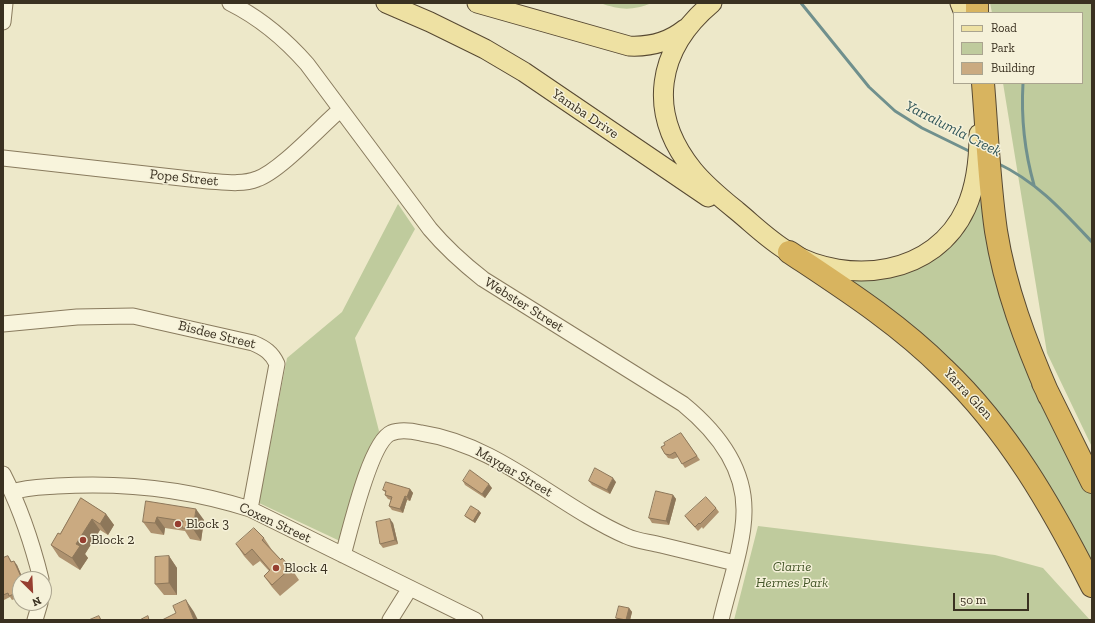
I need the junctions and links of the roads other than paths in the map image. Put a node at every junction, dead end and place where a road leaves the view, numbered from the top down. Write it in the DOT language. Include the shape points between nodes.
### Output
graph roads {
  1 [pos="5,3"];
  2 [pos="230,3"];
  3 [pos="386,3"];
  4 [pos="477,3"];
  5 [pos="712,3"];
  6 [pos="3,22"];
  7 [pos="690,25"];
  8 [pos="975,84"];
  9 [pos="983,84"];
  10 [pos="340,110"];
  11 [pos="981,126"];
  12 [pos="3,158"];
  13 [pos="983,191"];
  14 [pos="782,247"];
  15 [pos="3,324"];
  16 [pos="3,474"];
  17 [pos="1092,482"];
  18 [pos="12,492"];
  19 [pos="250,509"];
  20 [pos="343,555"];
  21 [pos="735,563"];
  22 [pos="39,571"];
  23 [pos="1092,586"];
  24 [pos="410,588"];
  25 [pos="390,620"];
  26 [pos="475,620"];
  27 [pos="721,620"];
  1 -- 6 [label="street"];
  2 -- 10 [label="street, Webster Street" via="246,11 291,45"];
  3 -- 14 [label="main road, Yamba Drive" via="478,46 524,72"];
  4 -- 7 [label="main road" via="629,46 660,43 676,36"];
  5 -- 7 [label="main road"];
  7 -- 14 [label="main road" via="676,42 665,75 664,104 671,132 683,156 701,180"];
  8 -- 11 [label="main road"];
  9 -- 11 [label="highway"];
  10 -- 12 [label="street, Pope Street" via="275,169 257,180 208,181"];
  10 -- 21 [label="street, Webster Street" via="430,229 463,264 683,404 716,435 729,454 742,492 744,512"];
  11 -- 13 [label="highway"];
  13 -- 14 [label="main road" via="966,209 950,233 934,248 907,264 879,271 846,270 825,266"];
  13 -- 17 [label="highway" via="1009,303 1031,360"];
  14 -- 23 [label="highway, Yarra Glen" via="917,344 962,386 990,418 1022,462 1051,508"];
  15 -- 19 [label="street, Bisdee Street" via="77,317 134,316 253,343 265,348 277,364"];
  16 -- 18 [label="street"];
  18 -- 19 [label="street, Coxen Street" via="22,488 77,485 138,486 219,500"];
  18 -- 22 [label="street"];
  19 -- 20 [label="street, Coxen Street"];
  20 -- 21 [label="street, Maygar Street" via="371,460 380,443 391,433 405,430 437,435 492,456 585,514 627,536"];
  20 -- 24 [label="street, Coxen Street"];
  21 -- 27 [label="street, Webster Street"];
  24 -- 25 [label="street"];
  24 -- 26 [label="street, Coxen Street"];
}
